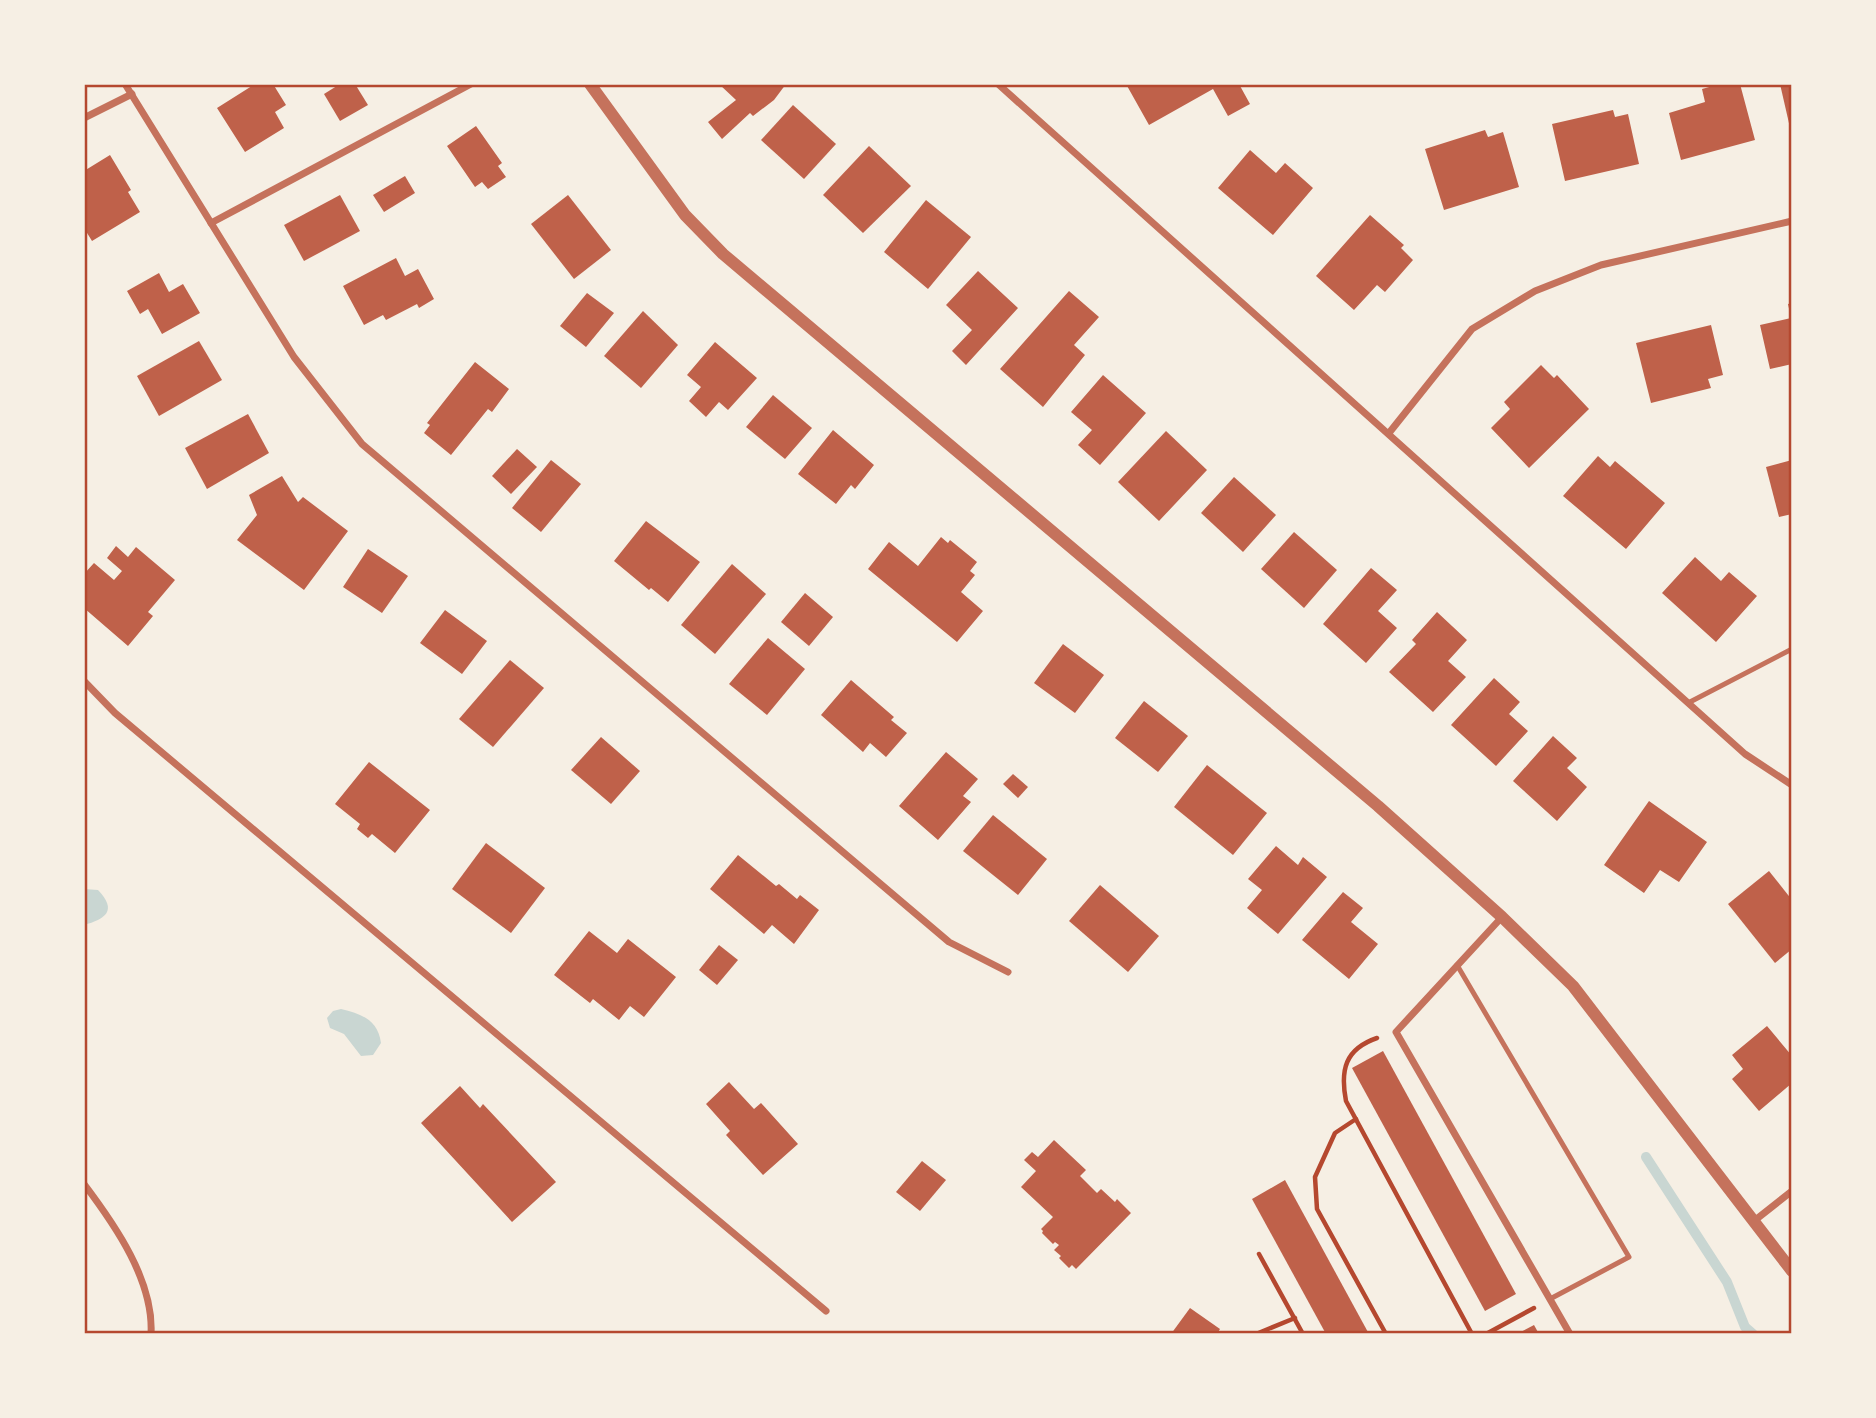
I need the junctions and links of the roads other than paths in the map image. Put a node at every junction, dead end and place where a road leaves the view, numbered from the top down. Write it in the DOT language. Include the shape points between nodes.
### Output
graph roads {
  1 [pos="125,84"];
  2 [pos="471,84"];
  3 [pos="590,84"];
  4 [pos="998,84"];
  5 [pos="132,94"];
  6 [pos="84,117"];
  7 [pos="1792,221"];
  8 [pos="211,223"];
  9 [pos="1389,433"];
  10 [pos="1792,649"];
  11 [pos="84,681"];
  12 [pos="1688,702"];
  13 [pos="1792,785"];
  14 [pos="1502,917"];
  15 [pos="1457,965"];
  16 [pos="1008,972"];
  17 [pos="84,1184"];
  18 [pos="1792,1191"];
  19 [pos="1754,1221"];
  20 [pos="1792,1271"];
  21 [pos="1550,1299"];
  22 [pos="826,1311"];
  23 [pos="151,1334"];
  24 [pos="1570,1334"];
  1 -- 5 [label="street"];
  2 -- 8 [label="street"];
  3 -- 14 [label="street" via="685,215 723,254 1378,806"];
  4 -- 9 [label="street"];
  5 -- 6 [label="street"];
  5 -- 8 [label="street"];
  7 -- 9 [label="street" via="1601,265 1535,291 1472,329"];
  8 -- 16 [label="street" via="294,357 362,444 950,942"];
  9 -- 12 [label="street"];
  10 -- 12 [label="lane"];
  11 -- 22 [label="street" via="115,713"];
  12 -- 13 [label="street" via="1745,754"];
  14 -- 15 [label="street"];
  14 -- 19 [label="street" via="1573,986"];
  15 -- 21 [label="street" via="1396,1032"];
  15 -- 21 [label="lane" via="1629,1257"];
  17 -- 23 [label="street" via="108,1215 142,1279"];
  18 -- 19 [label="street"];
  19 -- 20 [label="street"];
  21 -- 24 [label="street"];
}
